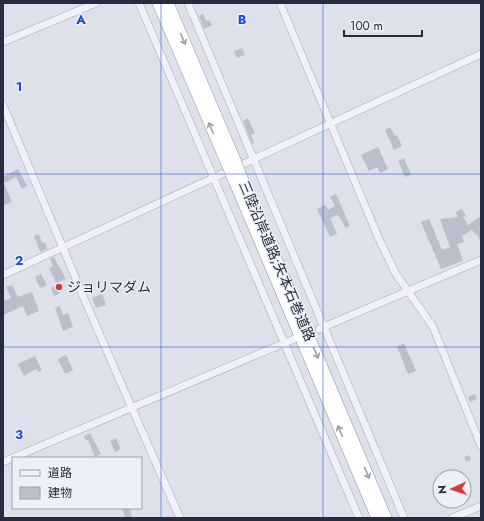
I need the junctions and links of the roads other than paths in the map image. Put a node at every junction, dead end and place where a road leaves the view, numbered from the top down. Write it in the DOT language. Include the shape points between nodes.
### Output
graph roads {
  1 [pos="96,3"];
  2 [pos="139,3"];
  3 [pos="158,3"];
  4 [pos="168,3"];
  5 [pos="188,3"];
  6 [pos="280,3"];
  7 [pos="3,42"];
  8 [pos="481,54"];
  9 [pos="3,105"];
  10 [pos="331,124"];
  11 [pos="253,161"];
  12 [pos="231,162"];
  13 [pos="237,177"];
  14 [pos="214,179"];
  15 [pos="64,248"];
  16 [pos="481,260"];
  17 [pos="3,275"];
  18 [pos="409,291"];
  19 [pos="320,328"];
  20 [pos="294,339"];
  21 [pos="285,343"];
  22 [pos="132,407"];
  23 [pos="481,446"];
  24 [pos="15,457"];
  25 [pos="481,506"];
  26 [pos="180,518"];
  27 [pos="359,518"];
  28 [pos="377,518"];
  29 [pos="386,518"];
  30 [pos="404,518"];
  31 [pos="452,518"];
  1 -- 7 [label="street"];
  2 -- 14 [label="street"];
  12 -- 3 [label="highway, 三陸沿岸道路;矢本石巻道路, one-way"];
  4 -- 12 [label="highway, 三陸沿岸道路;矢本石巻道路, one-way"];
  5 -- 11 [label="street"];
  6 -- 10 [label="street"];
  8 -- 10 [label="street"];
  9 -- 15 [label="street"];
  10 -- 11 [label="street"];
  10 -- 18 [label="street" via="387,256"];
  11 -- 14 [label="street"];
  11 -- 19 [label="street"];
  12 -- 13 [label="highway, 三陸沿岸道路;矢本石巻道路, bridge"];
  28 -- 13 [label="highway, 三陸沿岸道路;矢本石巻道路, one-way"];
  13 -- 29 [label="highway, 三陸沿岸道路;矢本石巻道路, one-way"];
  14 -- 15 [label="street"];
  14 -- 21 [label="street"];
  15 -- 17 [label="street"];
  15 -- 22 [label="street"];
  16 -- 18 [label="street"];
  18 -- 19 [label="street"];
  18 -- 23 [label="street" via="433,327"];
  19 -- 30 [label="street"];
  20 -- 21 [label="street"];
  21 -- 22 [label="street"];
  21 -- 27 [label="street"];
  22 -- 24 [label="street"];
  22 -- 26 [label="street"];
  25 -- 31 [label="street"];
}
